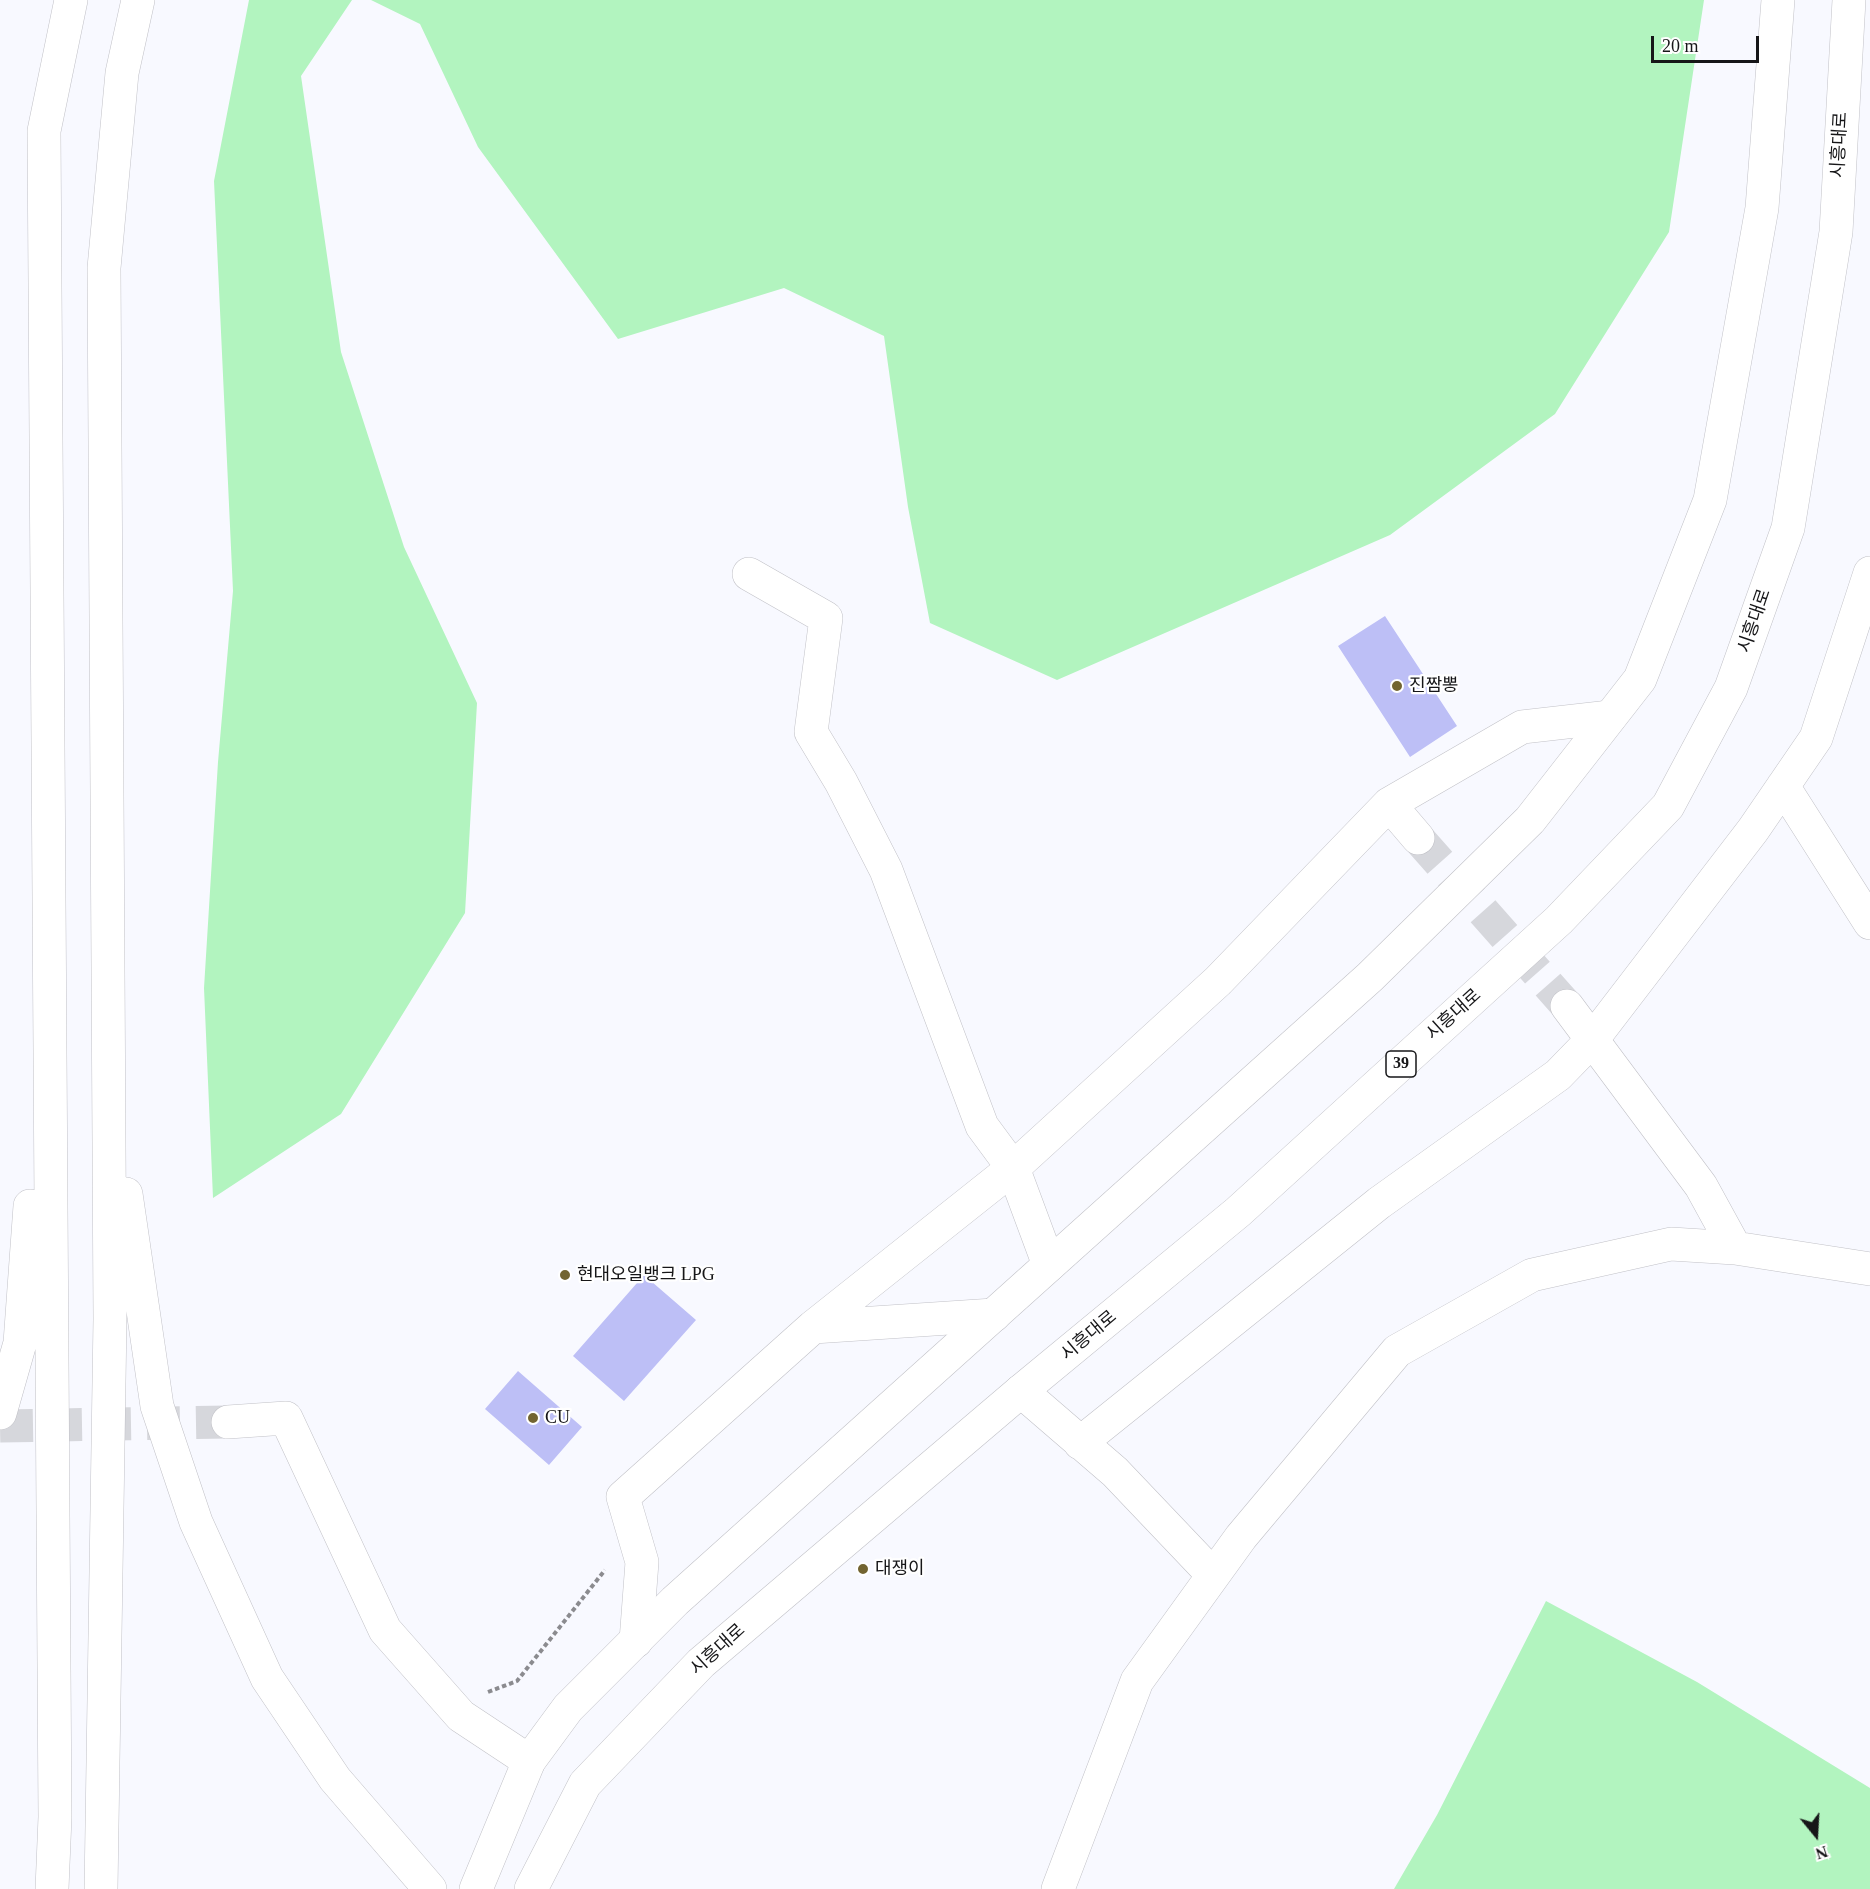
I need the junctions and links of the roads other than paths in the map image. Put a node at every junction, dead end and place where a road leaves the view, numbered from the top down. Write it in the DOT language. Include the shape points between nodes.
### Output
graph roads {
  1 [pos="71,0"];
  2 [pos="138,0"];
  3 [pos="1778,0"];
  4 [pos="1849,0"];
  5 [pos="1870,573"];
  6 [pos="749,574"];
  7 [pos="1610,717"];
  8 [pos="1783,786"];
  9 [pos="1389,804"];
  10 [pos="1418,838"];
  11 [pos="1870,923"];
  12 [pos="47,977"];
  13 [pos="1567,1006"];
  14 [pos="1593,1041"];
  15 [pos="108,1071"];
  16 [pos="1013,1168"];
  17 [pos="1735,1248"];
  18 [pos="1049,1265"];
  19 [pos="1870,1269"];
  20 [pos="994,1315"];
  21 [pos="813,1327"];
  22 [pos="1021,1392"];
  23 [pos="0,1413"];
  24 [pos="228,1422"];
  25 [pos="1080,1443"];
  26 [pos="1213,1575"];
  27 [pos="636,1641"];
  28 [pos="529,1761"];
  29 [pos="52,1889"];
  30 [pos="101,1889"];
  31 [pos="429,1889"];
  32 [pos="476,1889"];
  33 [pos="531,1889"];
  34 [pos="1058,1889"];
  1 -- 12 [label="main road" via="44,131"];
  2 -- 15 [label="main road" via="122,73 104,268"];
  3 -- 7 [label="main road" via="1762,208 1710,500 1640,679"];
  4 -- 22 [label="main road, 시흥대로 / 39" via="1836,232 1788,528 1731,688 1668,806 1559,920 1238,1212"];
  5 -- 8 [label="main road" via="1816,738"];
  6 -- 16 [label="main road" via="826,618 811,732 886,870 982,1126"];
  7 -- 9 [label="main road" via="1522,727"];
  7 -- 18 [label="main road" via="1530,820 1412,936"];
  8 -- 11 [label="main road"];
  8 -- 14 [label="main road"];
  9 -- 10 [label="main road"];
  9 -- 16 [label="main road" via="1218,981"];
  12 -- 23 [label="main road" via="20,1342"];
  12 -- 29 [label="main road" via="55,1817"];
  13 -- 14 [label="main road"];
  14 -- 17 [label="main road" via="1701,1186"];
  14 -- 25 [label="main road" via="1558,1075 1379,1203"];
  15 -- 30 [label="main road" via="110,1319"];
  15 -- 31 [label="main road" via="157,1406 196,1522 267,1678 335,1779"];
  16 -- 18 [label="main road"];
  16 -- 21 [label="main road"];
  17 -- 19 [label="main road"];
  17 -- 26 [label="main road" via="1671,1244 1532,1275 1397,1351 1241,1536"];
  18 -- 20 [label="main road"];
  20 -- 21 [label="main road"];
  20 -- 27 [label="main road" via="675,1601"];
  21 -- 27 [label="main road" via="623,1497 642,1562"];
  22 -- 25 [label="main road"];
  22 -- 33 [label="main road, 시흥대로 / 39" via="701,1663 585,1784"];
  24 -- 28 [label="main road" via="286,1418 385,1630 461,1716"];
  25 -- 26 [label="main road" via="1115,1472"];
  26 -- 34 [label="main road" via="1137,1681"];
  27 -- 28 [label="main road" via="568,1708"];
  28 -- 32 [label="main road"];
}
